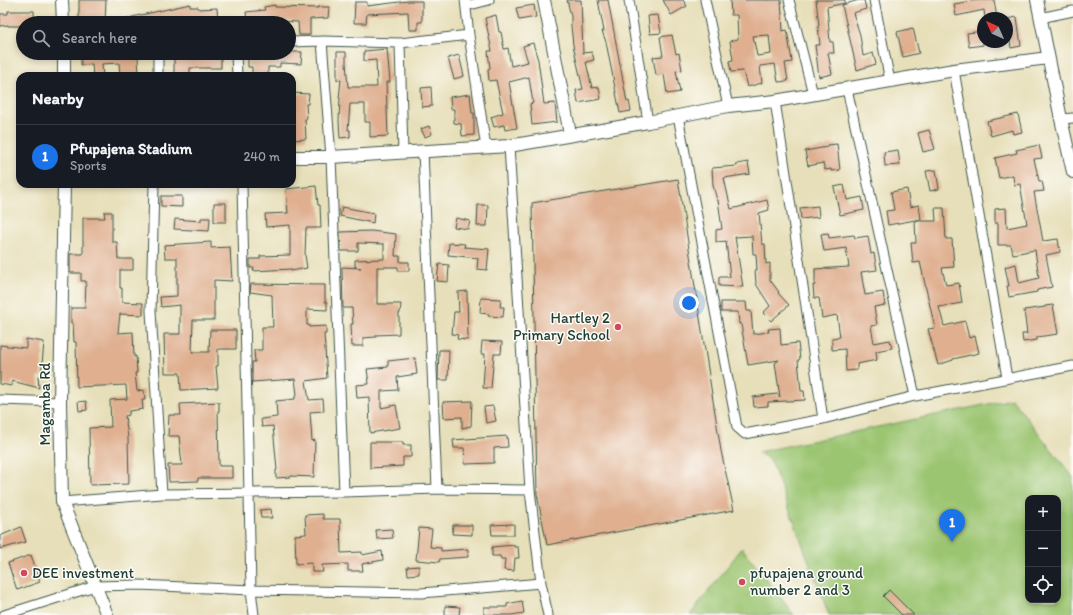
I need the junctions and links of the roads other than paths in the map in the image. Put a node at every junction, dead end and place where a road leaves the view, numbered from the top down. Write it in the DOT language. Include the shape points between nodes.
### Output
graph roads {
  1 [pos="62,0"];
  2 [pos="489,0"];
  3 [pos="544,0"];
  4 [pos="629,0"];
  5 [pos="705,0"];
  6 [pos="789,0"];
  7 [pos="874,0"];
  8 [pos="1037,0"];
  9 [pos="466,3"];
  10 [pos="1073,11"];
  11 [pos="63,16"];
  12 [pos="1040,18"];
  13 [pos="469,35"];
  14 [pos="322,41"];
  15 [pos="296,42"];
  16 [pos="400,43"];
  17 [pos="1048,58"];
  18 [pos="64,60"];
  19 [pos="158,60"];
  20 [pos="236,60"];
  21 [pos="954,70"];
  22 [pos="64,72"];
  23 [pos="158,72"];
  24 [pos="237,72"];
  25 [pos="890,81"];
  26 [pos="847,89"];
  27 [pos="813,94"];
  28 [pos="775,101"];
  29 [pos="728,106"];
  30 [pos="678,116"];
  31 [pos="1073,118"];
  32 [pos="1061,119"];
  33 [pos="648,122"];
  34 [pos="570,134"];
  35 [pos="509,146"];
  36 [pos="486,148"];
  37 [pos="423,152"];
  38 [pos="402,153"];
  39 [pos="296,157"];
  40 [pos="331,157"];
  41 [pos="1073,172"];
  42 [pos="64,188"];
  43 [pos="154,188"];
  44 [pos="242,188"];
  45 [pos="1073,366"];
  46 [pos="1007,378"];
  47 [pos="915,396"];
  48 [pos="0,400"];
  49 [pos="60,402"];
  50 [pos="823,419"];
  51 [pos="437,489"];
  52 [pos="530,490"];
  53 [pos="344,492"];
  54 [pos="162,494"];
  55 [pos="249,494"];
  56 [pos="62,502"];
  57 [pos="541,583"];
  58 [pos="95,586"];
  59 [pos="251,590"];
  60 [pos="4,615"];
  61 [pos="106,615"];
  62 [pos="254,615"];
  63 [pos="548,615"];
  1 -- 11 [label="street"];
  2 -- 9 [label="street"];
  3 -- 34 [label="street"];
  4 -- 33 [label="street"];
  5 -- 29 [label="street"];
  6 -- 27 [label="street"];
  7 -- 25 [label="street"];
  8 -- 12 [label="street"];
  9 -- 13 [label="street"];
  10 -- 12 [label="street"];
  12 -- 17 [label="street"];
  13 -- 16 [label="street"];
  13 -- 36 [label="street"];
  14 -- 15 [label="street"];
  14 -- 16 [label="street"];
  14 -- 40 [label="street"];
  16 -- 38 [label="street"];
  17 -- 21 [label="street"];
  17 -- 32 [label="street"];
  18 -- 22 [label="street"];
  19 -- 23 [label="street"];
  20 -- 24 [label="street"];
  21 -- 25 [label="street"];
  21 -- 46 [label="street"];
  25 -- 26 [label="street"];
  26 -- 27 [label="street"];
  26 -- 47 [label="street"];
  27 -- 28 [label="street"];
  28 -- 29 [label="street"];
  28 -- 50 [label="street"];
  29 -- 30 [label="street"];
  30 -- 33 [label="street"];
  30 -- 50 [label="street" via="737,427 745,434"];
  31 -- 32 [label="street"];
  32 -- 41 [label="street"];
  33 -- 34 [label="street"];
  34 -- 35 [label="street"];
  35 -- 36 [label="street"];
  35 -- 52 [label="street"];
  36 -- 37 [label="street"];
  37 -- 38 [label="street"];
  37 -- 51 [label="street"];
  38 -- 40 [label="street"];
  39 -- 40 [label="street"];
  40 -- 53 [label="street"];
  42 -- 49 [label="street, Magamba Rd"];
  43 -- 54 [label="street" via="151,311"];
  44 -- 55 [label="street"];
  45 -- 46 [label="street"];
  46 -- 47 [label="street"];
  47 -- 50 [label="street"];
  48 -- 49 [label="street"];
  49 -- 56 [label="street, Magamba Rd"];
  51 -- 52 [label="street"];
  51 -- 53 [label="street"];
  52 -- 57 [label="street"];
  53 -- 55 [label="street"];
  54 -- 55 [label="street"];
  54 -- 56 [label="street"];
  55 -- 59 [label="street"];
  56 -- 58 [label="street, Magamba Rd"];
  57 -- 59 [label="street" via="421,593"];
  57 -- 63 [label="street"];
  58 -- 59 [label="street" via="139,585"];
  58 -- 60 [label="street"];
  58 -- 61 [label="street, Magamba Rd"];
  59 -- 62 [label="street"];
}
